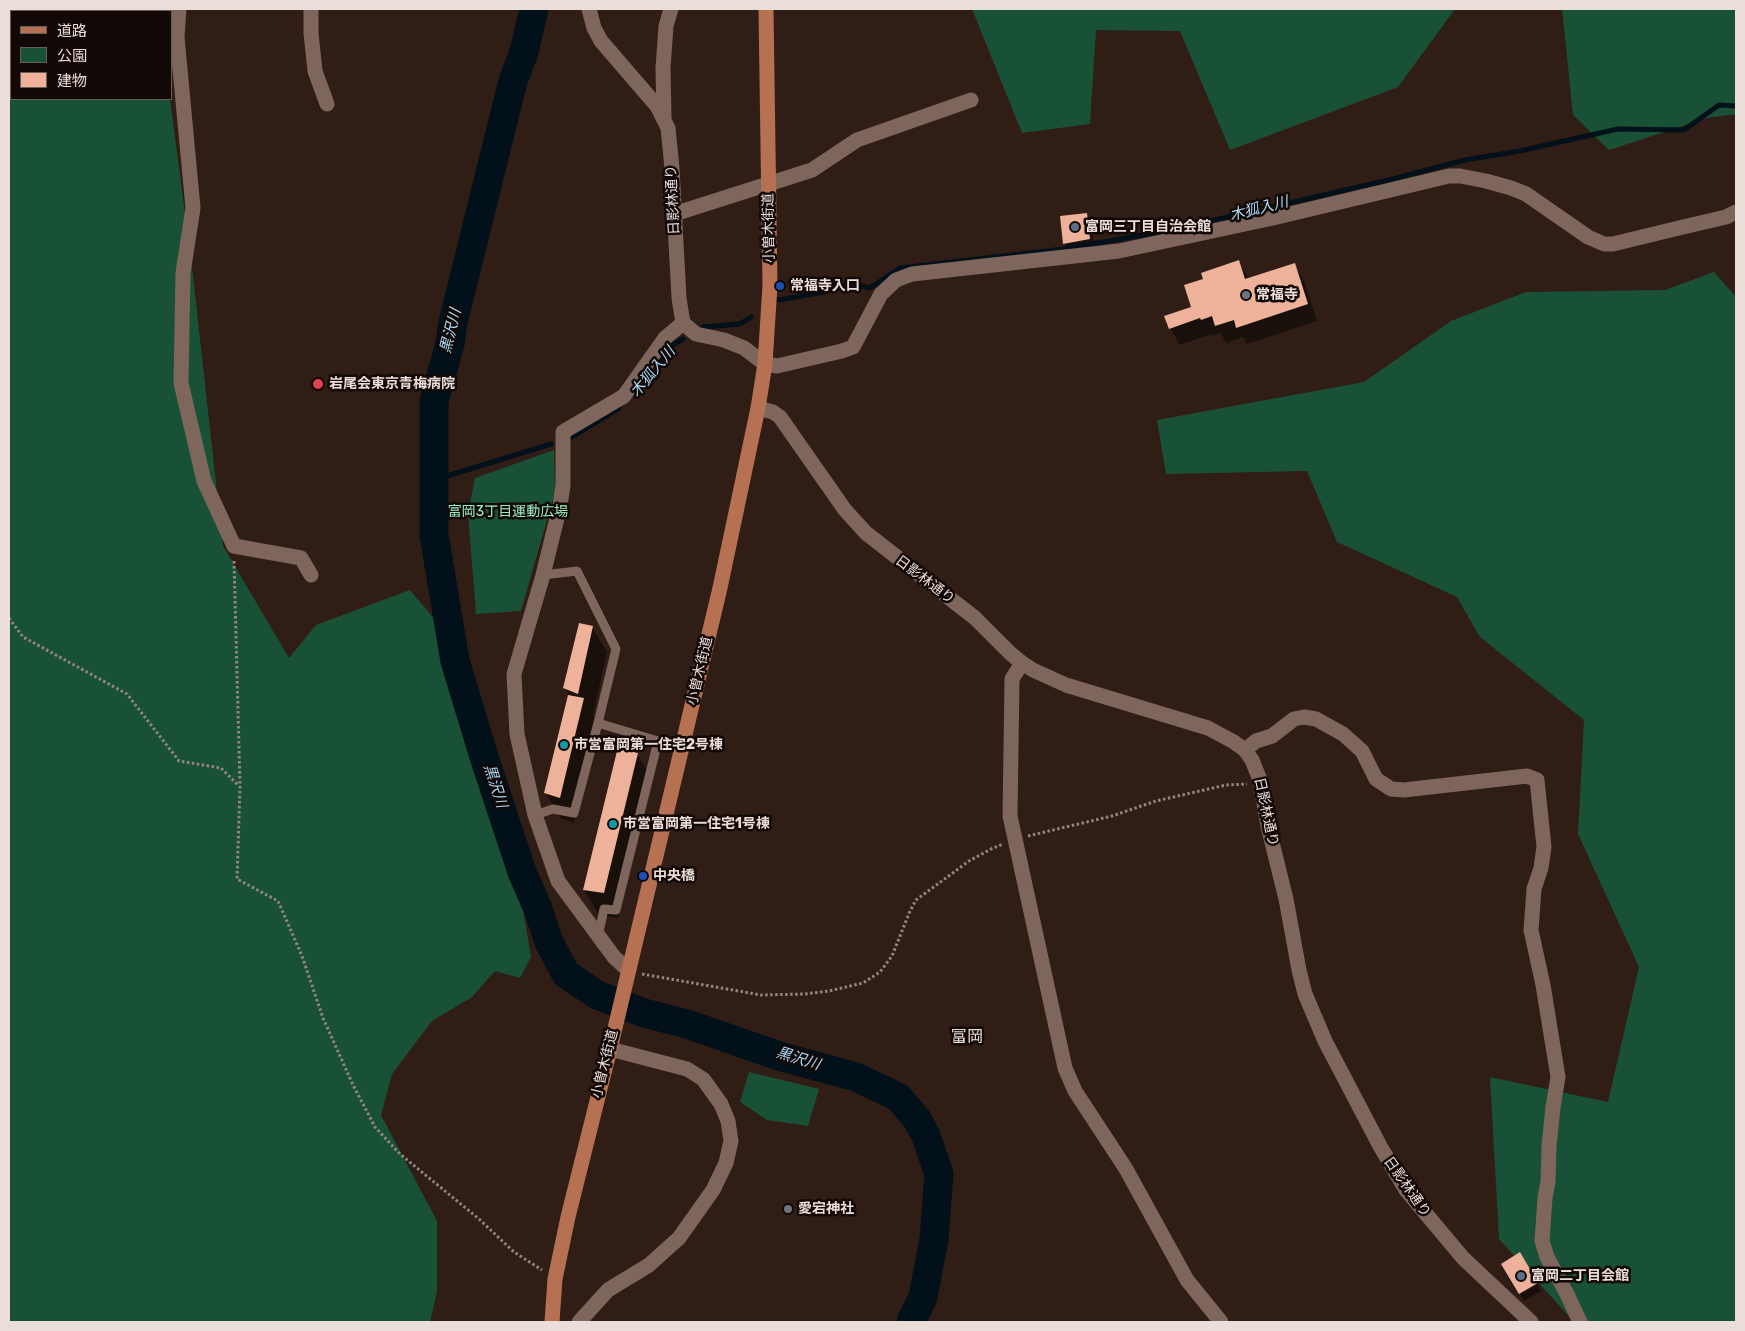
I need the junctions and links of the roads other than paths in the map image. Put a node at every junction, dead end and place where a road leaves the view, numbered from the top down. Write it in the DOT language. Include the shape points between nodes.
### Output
graph roads {
  1 [pos="179,9"];
  2 [pos="311,9"];
  3 [pos="589,9"];
  4 [pos="670,9"];
  5 [pos="766,9"];
  6 [pos="971,100"];
  7 [pos="327,104"];
  8 [pos="664,119"];
  9 [pos="769,184"];
  10 [pos="1736,212"];
  11 [pos="674,214"];
  12 [pos="683,323"];
  13 [pos="765,364"];
  14 [pos="758,408"];
  15 [pos="311,575"];
  16 [pos="543,575"];
  17 [pos="1022,663"];
  18 [pos="598,722"];
  19 [pos="1245,750"];
  20 [pos="535,815"];
  21 [pos="598,936"];
  22 [pos="627,973"];
  23 [pos="610,1049"];
  24 [pos="552,1322"];
  25 [pos="579,1322"];
  26 [pos="1221,1322"];
  27 [pos="1531,1322"];
  28 [pos="1580,1322"];
  1 -- 15 [label="street" via="177,36 193,208 183,274 181,383 204,481 234,546 301,558"];
  2 -- 7 [label="street" via="315,70"];
  3 -- 8 [label="street, 日影林通り" via="601,41 648,94"];
  4 -- 8 [label="street" via="666,26"];
  5 -- 9 [label="main road, 小曽木街道"];
  6 -- 9 [label="street" via="857,140 812,170"];
  8 -- 11 [label="street, 日影林通り" via="669,140"];
  9 -- 11 [label="street"];
  9 -- 13 [label="main road, 小曽木街道" via="770,285"];
  10 -- 13 [label="street" via="1726,217 1604,244 1588,237 1526,194 1486,181 1449,176 1119,251 912,274 896,280 881,294 853,347 794,364"];
  11 -- 12 [label="street, 日影林通り" via="678,298"];
  12 -- 13 [label="street" via="696,334 744,348"];
  12 -- 16 [label="street" via="665,338 624,396 563,432 563,485"];
  13 -- 14 [label="main road, 小曽木街道"];
  14 -- 17 [label="street, 日影林通り" via="780,417 845,510 866,533 975,618"];
  14 -- 22 [label="main road, 小曽木街道" via="720,588"];
  16 -- 18 [label="lane" via="577,571 616,649"];
  16 -- 20 [label="street" via="514,674 517,734"];
  17 -- 19 [label="street, 日影林通り" via="1066,685 1208,728"];
  17 -- 26 [label="street" via="1012,679 1010,816 1065,1068 1075,1091 1126,1170 1188,1280"];
  18 -- 20 [label="lane" via="574,813 553,809"];
  18 -- 21 [label="lane" via="658,741 616,910 604,909"];
  19 -- 27 [label="street, 日影林通り" via="1260,780 1305,994 1325,1040 1406,1190 1463,1258"];
  19 -- 28 [label="street" via="1256,741 1272,736 1294,719 1304,717 1316,719 1343,734 1362,751 1376,779 1391,790 1527,776 1537,780 1544,846 1534,889 1531,930 1558,1077 1542,1241"];
  20 -- 21 [label="street" via="558,881"];
  21 -- 22 [label="street"];
  22 -- 23 [label="main road, 小曽木街道"];
  23 -- 24 [label="main road, 小曽木街道" via="554,1279"];
  23 -- 25 [label="street" via="687,1069 703,1079 725,1112 731,1141 726,1163 713,1190 679,1238 649,1265 608,1290"];
}
